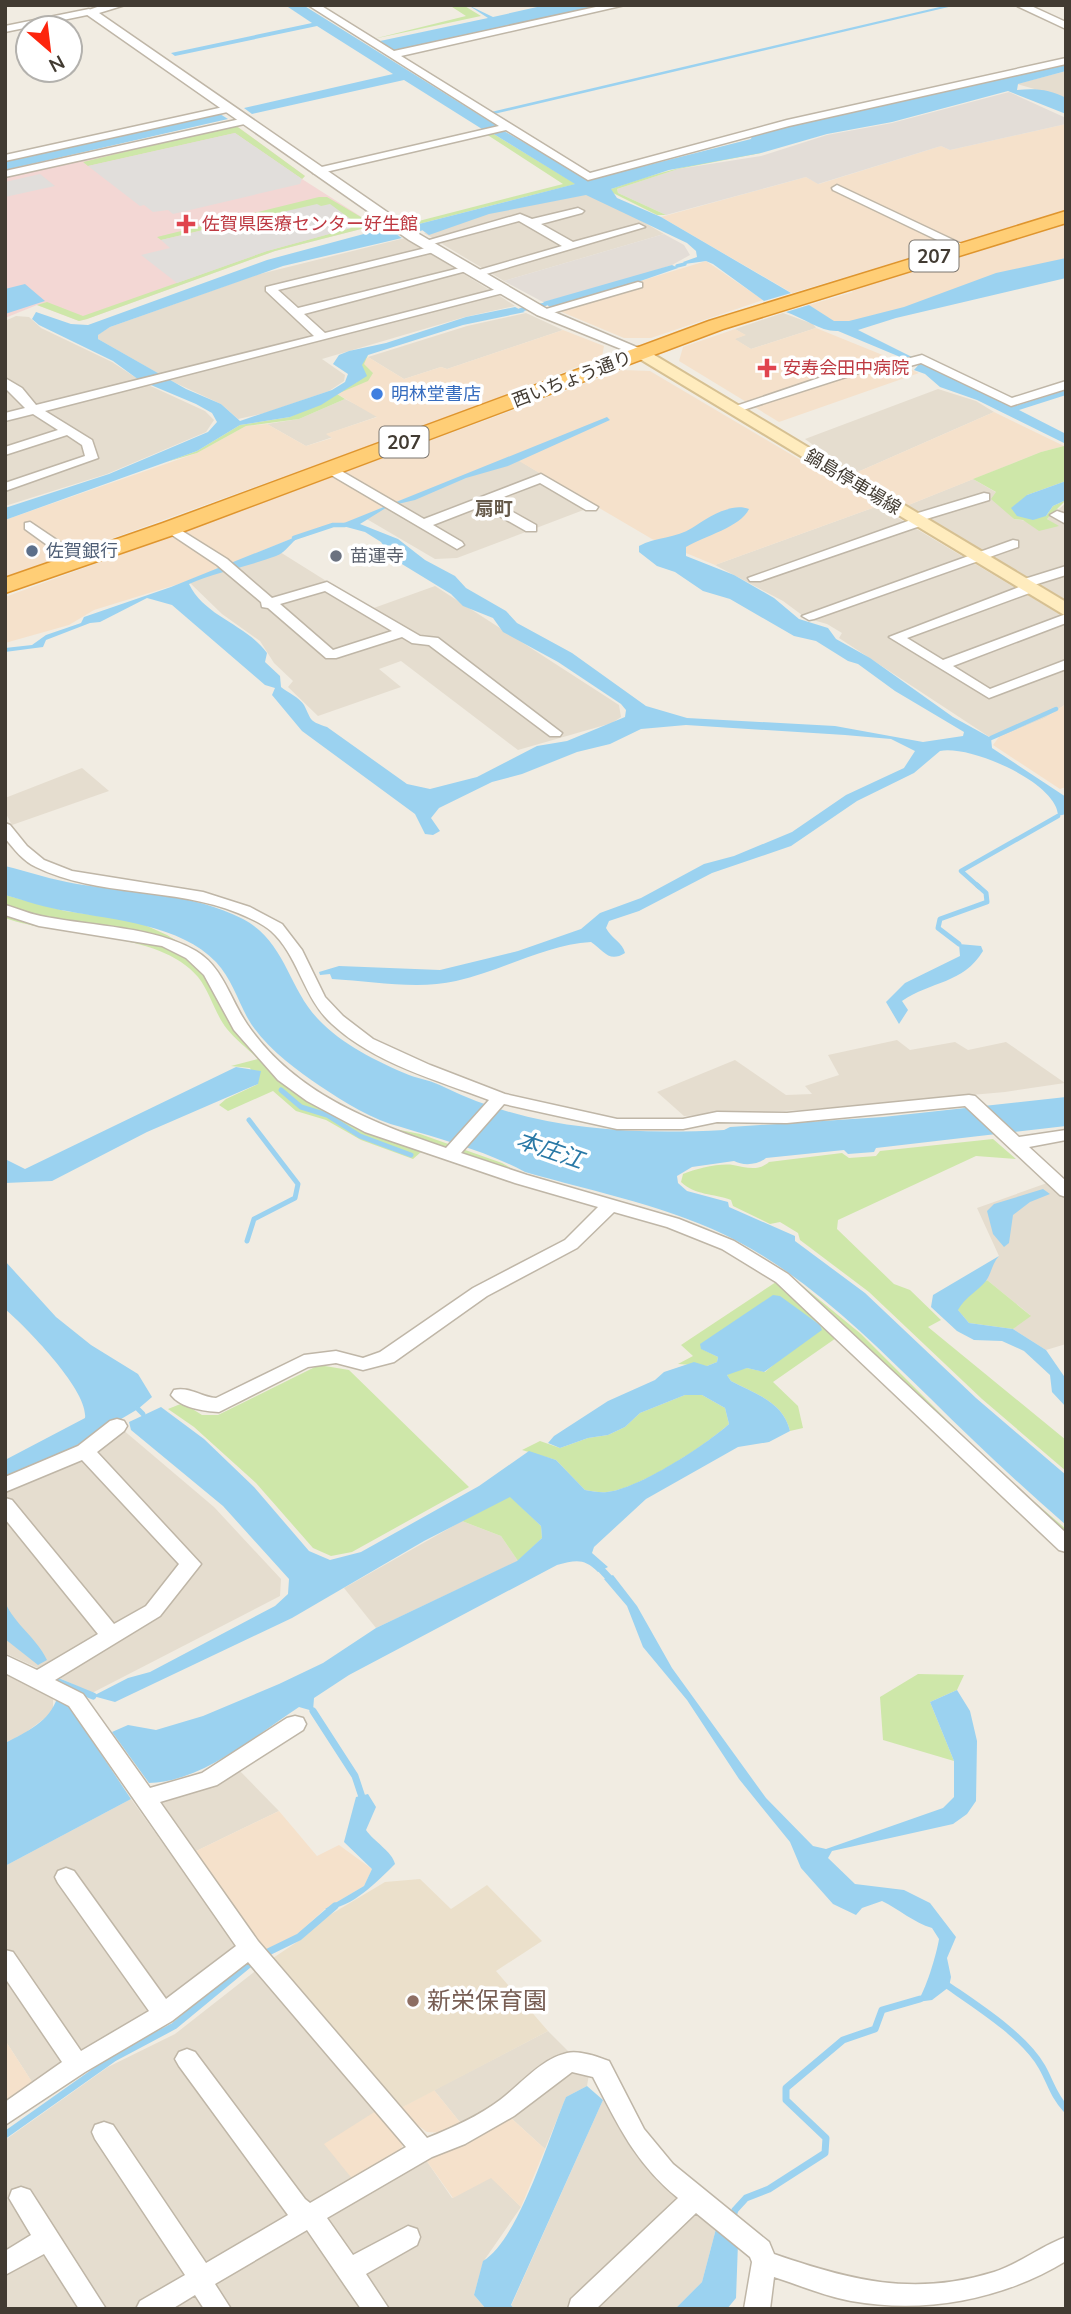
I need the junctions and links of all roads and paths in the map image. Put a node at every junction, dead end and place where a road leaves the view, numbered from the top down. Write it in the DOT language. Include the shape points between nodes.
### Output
graph roads {
  1 [pos="75,5"];
  2 [pos="119,5"];
  3 [pos="313,5"];
  4 [pos="620,5"];
  5 [pos="1020,5"];
  6 [pos="89,12"];
  7 [pos="1064,25"];
  8 [pos="5,29"];
  9 [pos="392,55"];
  10 [pos="1066,61"];
  11 [pos="228,109"];
  12 [pos="245,121"];
  13 [pos="508,127"];
  14 [pos="5,158"];
  15 [pos="317,171"];
  16 [pos="5,174"];
  17 [pos="837,188"];
  18 [pos="578,211"];
  19 [pos="1066,217"];
  20 [pos="531,223"];
  21 [pos="639,227"];
  22 [pos="424,243"];
  23 [pos="571,246"];
  24 [pos="962,248"];
  25 [pos="472,271"];
  26 [pos="638,285"];
  27 [pos="505,290"];
  28 [pos="297,312"];
  29 [pos="542,312"];
  30 [pos="322,337"];
  31 [pos="641,352"];
  32 [pos="5,382"];
  33 [pos="1066,385"];
  34 [pos="32,408"];
  35 [pos="733,409"];
  36 [pos="5,417"];
  37 [pos="68,431"];
  38 [pos="5,451"];
  39 [pos="331,469"];
  40 [pos="5,487"];
  41 [pos="984,497"];
  42 [pos="484,500"];
  43 [pos="591,507"];
  44 [pos="916,521"];
  45 [pos="423,524"];
  46 [pos="30,526"];
  47 [pos="172,528"];
  48 [pos="531,528"];
  49 [pos="1013,544"];
  50 [pos="457,545"];
  51 [pos="975,556"];
  52 [pos="77,560"];
  53 [pos="1066,570"];
  54 [pos="755,578"];
  55 [pos="5,586"];
  56 [pos="1026,586"];
  57 [pos="267,604"];
  58 [pos="1066,610"];
  59 [pos="809,616"];
  60 [pos="1066,618"];
  61 [pos="402,632"];
  62 [pos="1066,664"];
  63 [pos="942,665"];
  64 [pos="555,733"];
  65 [pos="5,828"];
  66 [pos="5,910"];
  67 [pos="499,1098"];
  68 [pos="1066,1135"];
  69 [pos="1017,1143"];
  70 [pos="452,1153"];
  71 [pos="1066,1191"];
  72 [pos="611,1205"];
  73 [pos="181,1395"];
  74 [pos="117,1426"];
  75 [pos="85,1451"];
  76 [pos="5,1485"];
  77 [pos="5,1505"];
  78 [pos="1066,1545"];
  79 [pos="112,1636"];
  80 [pos="5,1663"];
  81 [pos="38,1680"];
  82 [pos="295,1724"];
  83 [pos="142,1794"];
  84 [pos="66,1877"];
  85 [pos="256,1956"];
  86 [pos="5,1959"];
  87 [pos="164,2014"];
  88 [pos="187,2059"];
  89 [pos="77,2065"];
  90 [pos="5,2115"];
  91 [pos="104,2132"];
  92 [pos="423,2150"];
  93 [pos="20,2198"];
  94 [pos="695,2198"];
  95 [pos="311,2216"];
  96 [pos="408,2237"];
  97 [pos="47,2239"];
  98 [pos="1066,2248"];
  99 [pos="764,2262"];
  100 [pos="5,2264"];
  101 [pos="349,2270"];
  102 [pos="199,2280"];
  103 [pos="580,2306"];
  104 [pos="93,2309"];
  105 [pos="149,2309"];
  106 [pos="218,2309"];
  107 [pos="376,2309"];
  108 [pos="757,2309"];
  1 -- 6 [label="street"];
  2 -- 6 [label="street"];
  3 -- 9 [label="street"];
  4 -- 9 [label="street"];
  5 -- 7 [label="street"];
  6 -- 8 [label="street"];
  6 -- 11 [label="street"];
  9 -- 13 [label="street"];
  10 -- 13 [label="street" via="787,123 588,177"];
  11 -- 12 [label="street"];
  11 -- 14 [label="street"];
  12 -- 15 [label="street"];
  12 -- 16 [label="street"];
  13 -- 15 [label="street"];
  15 -- 22 [label="street"];
  17 -- 24 [label="street"];
  18 -- 20 [label="street"];
  19 -- 24 [label="highway, 西いちょう通り / 207"];
  20 -- 22 [label="street" via="520,217"];
  20 -- 23 [label="street"];
  21 -- 23 [label="street"];
  22 -- 25 [label="street"];
  22 -- 28 [label="street" via="270,289"];
  23 -- 25 [label="street"];
  24 -- 31 [label="highway, 西いちょう通り / 207"];
  25 -- 27 [label="street"];
  25 -- 28 [label="street"];
  26 -- 29 [label="street"];
  27 -- 29 [label="street"];
  27 -- 30 [label="street"];
  28 -- 30 [label="street"];
  29 -- 31 [label="street"];
  30 -- 34 [label="street"];
  31 -- 35 [label="main road, 鍋島停車場線"];
  31 -- 39 [label="highway, 西いちょう通り / 207"];
  32 -- 34 [label="street"];
  33 -- 35 [label="street" via="1011,402 922,359 900,365 873,364"];
  34 -- 36 [label="street"];
  34 -- 37 [label="street"];
  35 -- 44 [label="main road, 鍋島停車場線"];
  37 -- 38 [label="street"];
  37 -- 40 [label="street" via="89,443 92,458"];
  39 -- 45 [label="street"];
  39 -- 47 [label="highway, 西いちょう通り / 207"];
  41 -- 44 [label="street"];
  42 -- 43 [label="street" via="541,478"];
  42 -- 45 [label="street"];
  42 -- 48 [label="street"];
  44 -- 51 [label="main road, 鍋島停車場線"];
  44 -- 54 [label="street"];
  45 -- 50 [label="street"];
  46 -- 52 [label="street"];
  47 -- 52 [label="highway, 西いちょう通り / 207"];
  47 -- 57 [label="street"];
  49 -- 51 [label="street"];
  51 -- 56 [label="main road, 鍋島停車場線"];
  51 -- 59 [label="street"];
  52 -- 55 [label="highway, 西いちょう通り / 207"];
  53 -- 56 [label="street"];
  56 -- 58 [label="main road, 鍋島停車場線"];
  56 -- 63 [label="street" via="896,637"];
  57 -- 61 [label="street" via="327,586"];
  57 -- 61 [label="street" via="331,655"];
  60 -- 63 [label="street"];
  61 -- 64 [label="street" via="417,640 433,641"];
  62 -- 63 [label="street" via="989,694"];
  65 -- 67 [label="street" via="39,863 69,875 197,895 276,927 294,950 318,999 337,1020 367,1043"];
  66 -- 70 [label="street" via="39,921 166,942 192,955 211,972 240,1026 284,1076 371,1128"];
  67 -- 69 [label="street" via="617,1124 787,1118 968,1100"];
  67 -- 70 [label="street"];
  68 -- 69 [label="street"];
  69 -- 71 [label="street"];
  70 -- 72 [label="street"];
  72 -- 73 [label="street" via="571,1244 480,1292 387,1357 363,1363 335,1357 304,1361 219,1405"];
  72 -- 78 [label="street" via="728,1245 782,1278"];
  74 -- 75 [label="street"];
  75 -- 76 [label="street"];
  75 -- 79 [label="street" via="191,1564 153,1611"];
  77 -- 79 [label="street"];
  79 -- 81 [label="street"];
  80 -- 81 [label="street"];
  81 -- 83 [label="street" via="76,1700"];
  82 -- 83 [label="street" via="209,1779"];
  83 -- 85 [label="street"];
  84 -- 87 [label="street"];
  85 -- 87 [label="street"];
  85 -- 92 [label="street"];
  86 -- 89 [label="street"];
  87 -- 89 [label="street"];
  88 -- 95 [label="street" via="296,2207"];
  89 -- 90 [label="street"];
  91 -- 102 [label="street" via="194,2264"];
  92 -- 94 [label="street" via="506,2109 570,2062 601,2068 635,2136 664,2172"];
  92 -- 95 [label="street"];
  93 -- 97 [label="street"];
  94 -- 99 [label="street" via="760,2250"];
  94 -- 103 [label="street"];
  95 -- 101 [label="street"];
  95 -- 102 [label="street"];
  96 -- 101 [label="street"];
  97 -- 100 [label="street"];
  97 -- 104 [label="street"];
  98 -- 99 [label="street" via="1010,2280 969,2291 915,2297 860,2292"];
  99 -- 108 [label="street"];
  101 -- 107 [label="street"];
  102 -- 105 [label="street"];
  102 -- 106 [label="street"];
}
